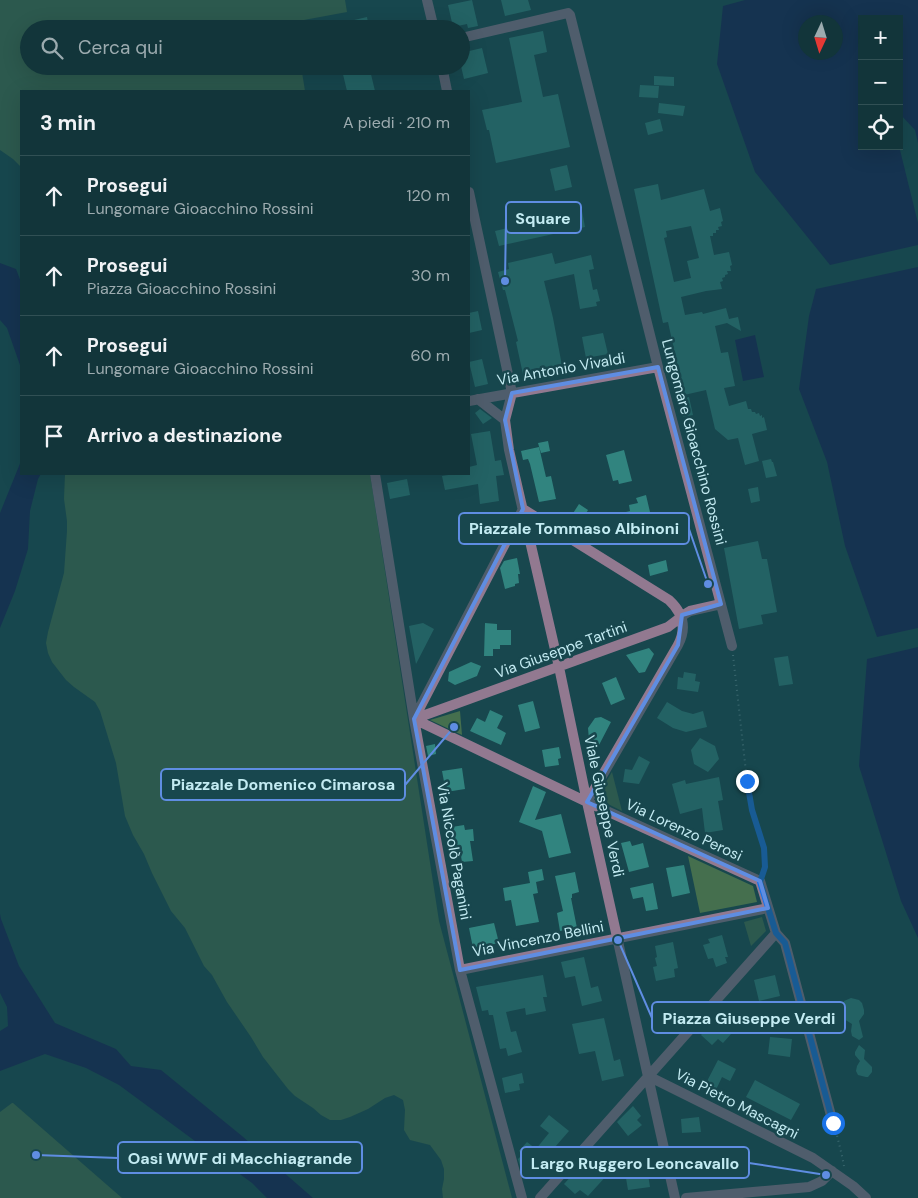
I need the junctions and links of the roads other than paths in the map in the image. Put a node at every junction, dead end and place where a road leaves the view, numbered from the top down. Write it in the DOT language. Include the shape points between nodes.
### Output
graph roads {
  1 [pos="427,0"];
  2 [pos="432,20"];
  3 [pos="470,36"];
  4 [pos="444,75"];
  5 [pos="447,90"];
  6 [pos="470,197"];
  7 [pos="658,367"];
  8 [pos="512,393"];
  9 [pos="473,400"];
  10 [pos="505,420"];
  11 [pos="375,475"];
  12 [pos="523,509"];
  13 [pos="721,604"];
  14 [pos="681,617"];
  15 [pos="732,646"];
  16 [pos="559,667"];
  17 [pos="414,719"];
  18 [pos="587,802"];
  19 [pos="768,908"];
  20 [pos="776,933"];
  21 [pos="617,938"];
  22 [pos="460,970"];
  23 [pos="648,1076"];
  24 [pos="833,1123"];
  25 [pos="832,1172"];
  26 [pos="522,1198"];
  27 [pos="540,1198"];
  28 [pos="675,1198"];
  29 [pos="686,1198"];
  30 [pos="866,1198"];
  1 -- 2 [label="street"];
  3 -- 7 [label="street, Lungomare Gioacchino Rossini" via="569,14"];
  4 -- 5 [label="street"];
  6 -- 8 [label="street"];
  7 -- 8 [label="street, Via Antonio Vivaldi"];
  7 -- 13 [label="street, Lungomare Gioacchino Rossini"];
  8 -- 9 [label="street, Via Antonio Vivaldi"];
  8 -- 10 [label="street"];
  9 -- 10 [label="street"];
  10 -- 12 [label="street, Viale Giuseppe Verdi"];
  11 -- 17 [label="street, Via Niccolò Paganini"];
  12 -- 14 [label="street" via="669,600"];
  12 -- 16 [label="street, Viale Giuseppe Verdi"];
  12 -- 17 [label="street"];
  13 -- 14 [label="street, Via Giuseppe Tartini" via="690,611"];
  13 -- 15 [label="street, Lungomare Gioacchino Rossini"];
  14 -- 16 [label="street, Via Giuseppe Tartini" via="668,627"];
  14 -- 18 [label="street" via="684,629 681,640"];
  16 -- 17 [label="street, Via Giuseppe Tartini"];
  16 -- 18 [label="street, Viale Giuseppe Verdi"];
  17 -- 18 [label="street, Via Lorenzo Perosi"];
  17 -- 22 [label="street, Via Niccolò Paganini"];
  18 -- 19 [label="street, Via Lorenzo Perosi" via="760,882"];
  18 -- 21 [label="street, Viale Giuseppe Verdi"];
  19 -- 20 [label="street"];
  19 -- 21 [label="street, Via Vincenzo Bellini"];
  20 -- 23 [label="street"];
  20 -- 24 [label="street" via="785,943"];
  21 -- 22 [label="street, Via Vincenzo Bellini"];
  21 -- 23 [label="street, Viale Giuseppe Verdi"];
  22 -- 26 [label="street, Via Niccolò Paganini"];
  23 -- 25 [label="street, Via Pietro Mascagni" via="813,1158"];
  23 -- 27 [label="street"];
  23 -- 28 [label="street, Viale Giuseppe Verdi"];
  25 -- 29 [label="street" via="809,1187"];
  25 -- 30 [label="street, Via Pietro Mascagni"];
}
